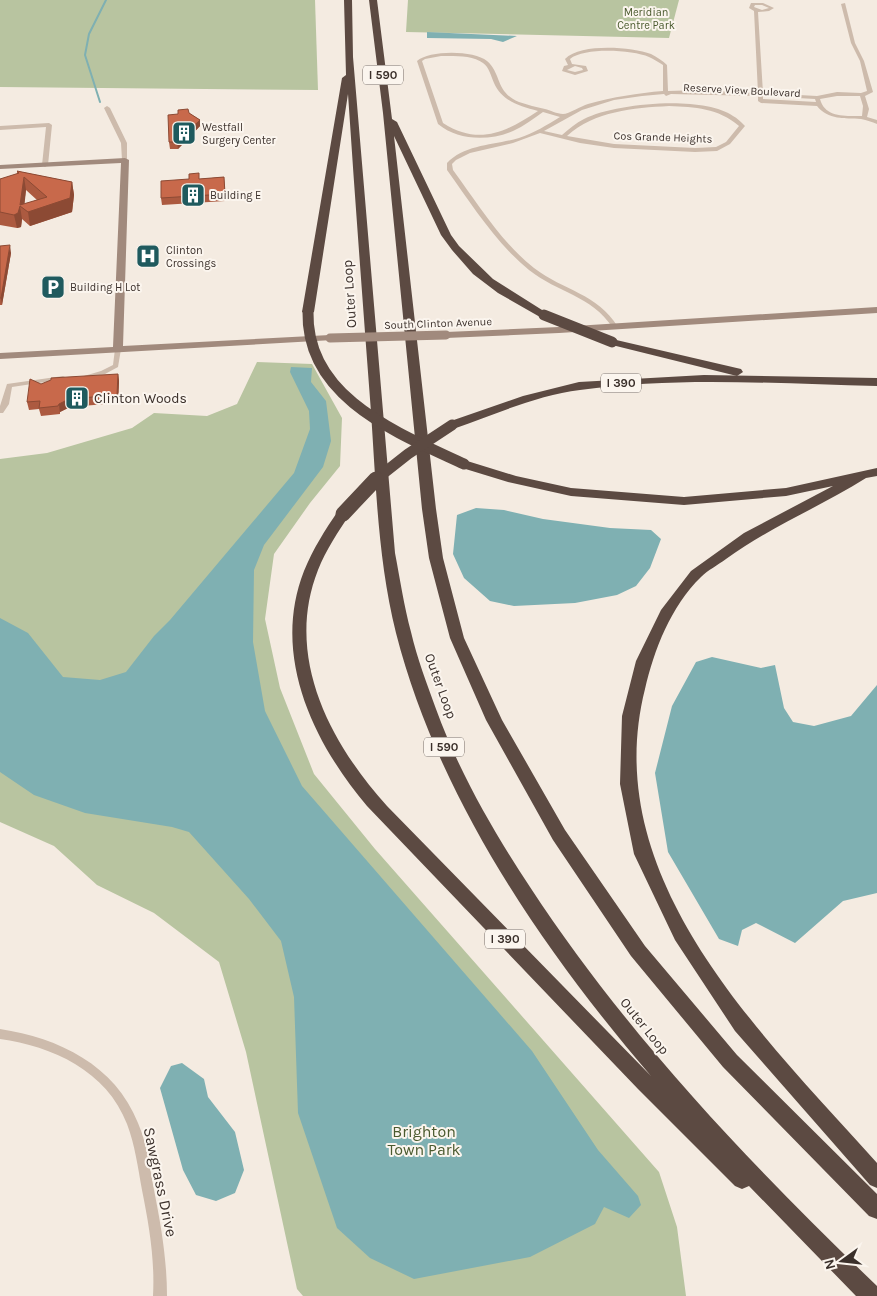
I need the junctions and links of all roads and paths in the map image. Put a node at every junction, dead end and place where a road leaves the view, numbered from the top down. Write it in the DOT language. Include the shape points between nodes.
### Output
graph roads {
  1 [pos="348,0"];
  2 [pos="373,0"];
  3 [pos="843,4"];
  4 [pos="758,10"];
  5 [pos="349,56"];
  6 [pos="571,66"];
  7 [pos="666,94"];
  8 [pos="862,95"];
  9 [pos="761,98"];
  10 [pos="817,101"];
  11 [pos="106,108"];
  12 [pos="543,110"];
  13 [pos="387,113"];
  14 [pos="563,116"];
  15 [pos="864,118"];
  16 [pos="877,122"];
  17 [pos="0,128"];
  18 [pos="539,132"];
  19 [pos="563,137"];
  20 [pos="125,160"];
  21 [pos="45,165"];
  22 [pos="0,167"];
  23 [pos="877,310"];
  24 [pos="615,327"];
  25 [pos="118,349"];
  26 [pos="0,356"];
  27 [pos="796,380"];
  28 [pos="877,382"];
  29 [pos="0,411"];
  30 [pos="869,474"];
  31 [pos="0,1034"];
  32 [pos="877,1178"];
  33 [pos="877,1208"];
  34 [pos="160,1296"];
  35 [pos="867,1296"];
  36 [pos="872,1296"];
  1 -- 5 [label="highway, Outer Loop / I 590"];
  2 -- 13 [label="highway, I 590"];
  3 -- 8 [label="street" via="870,92"];
  4 -- 9 [label="street"];
  5 -- 30 [label="highway, bridge" via="308,312 309,335 318,360 353,404 399,432 464,464 571,492 684,501 786,492"];
  5 -- 36 [label="highway, Outer Loop / I 590" via="388,553 404,637 437,731 501,856 551,934 593,991 716,1136 794,1220"];
  6 -- 7 [label="street" via="567,60 569,56 581,51 644,54 665,65"];
  7 -- 9 [label="street, Reserve View Boulevard"];
  7 -- 14 [label="street, Reserve View Boulevard" via="603,102"];
  8 -- 10 [label="street, Reserve View Boulevard" via="837,94"];
  8 -- 15 [label="street"];
  9 -- 10 [label="street, Reserve View Boulevard"];
  10 -- 15 [label="street, Reserve View Boulevard" via="821,110 834,116"];
  11 -- 20 [label="street" via="124,143"];
  12 -- 12 [label="street" via="510,100 481,59 442,54 422,57 419,61 441,124 448,130 474,135 508,132"];
  12 -- 14 [label="street"];
  13 -- 27 [label="highway, bridge" via="456,250 487,280 512,298 544,315 612,342 718,369"];
  13 -- 33 [label="highway, I 590" via="428,510 436,558 460,644 494,720 560,835 638,951 730,1061"];
  14 -- 18 [label="street, Reserve View Boulevard"];
  15 -- 16 [label="street, Reserve View Boulevard"];
  17 -- 21 [label="street" via="49,125"];
  18 -- 19 [label="street, Cos Grande Heights"];
  18 -- 24 [label="street, Reserve View Boulevard" via="460,155 452,159 450,170 515,256 548,280 605,311"];
  19 -- 19 [label="street, Cos Grande Heights" via="614,146 717,149 742,126 736,117 709,108 638,106 587,119"];
  20 -- 21 [label="street"];
  20 -- 25 [label="street"];
  21 -- 22 [label="street"];
  23 -- 24 [label="street, South Clinton Avenue"];
  24 -- 25 [label="street, South Clinton Avenue, bridge"];
  25 -- 26 [label="street, South Clinton Avenue"];
  25 -- 29 [label="street" via="116,366 104,373 9,385"];
  27 -- 28 [label="highway, I 390"];
  27 -- 35 [label="highway, I 390, bridge" via="704,379 580,386 527,399 452,425 376,477 355,497 327,536 304,591 299,624 301,659 309,696 320,725 358,784 606,1044 773,1209"];
  30 -- 32 [label="highway" via="749,536 696,574 666,613 644,661 630,716 628,784 643,854 681,935 742,1025"];
  31 -- 34 [label="street, Sawgrass Drive" via="23,1037 63,1051 82,1062 117,1094 129,1114 138,1143 159,1249"];
}
